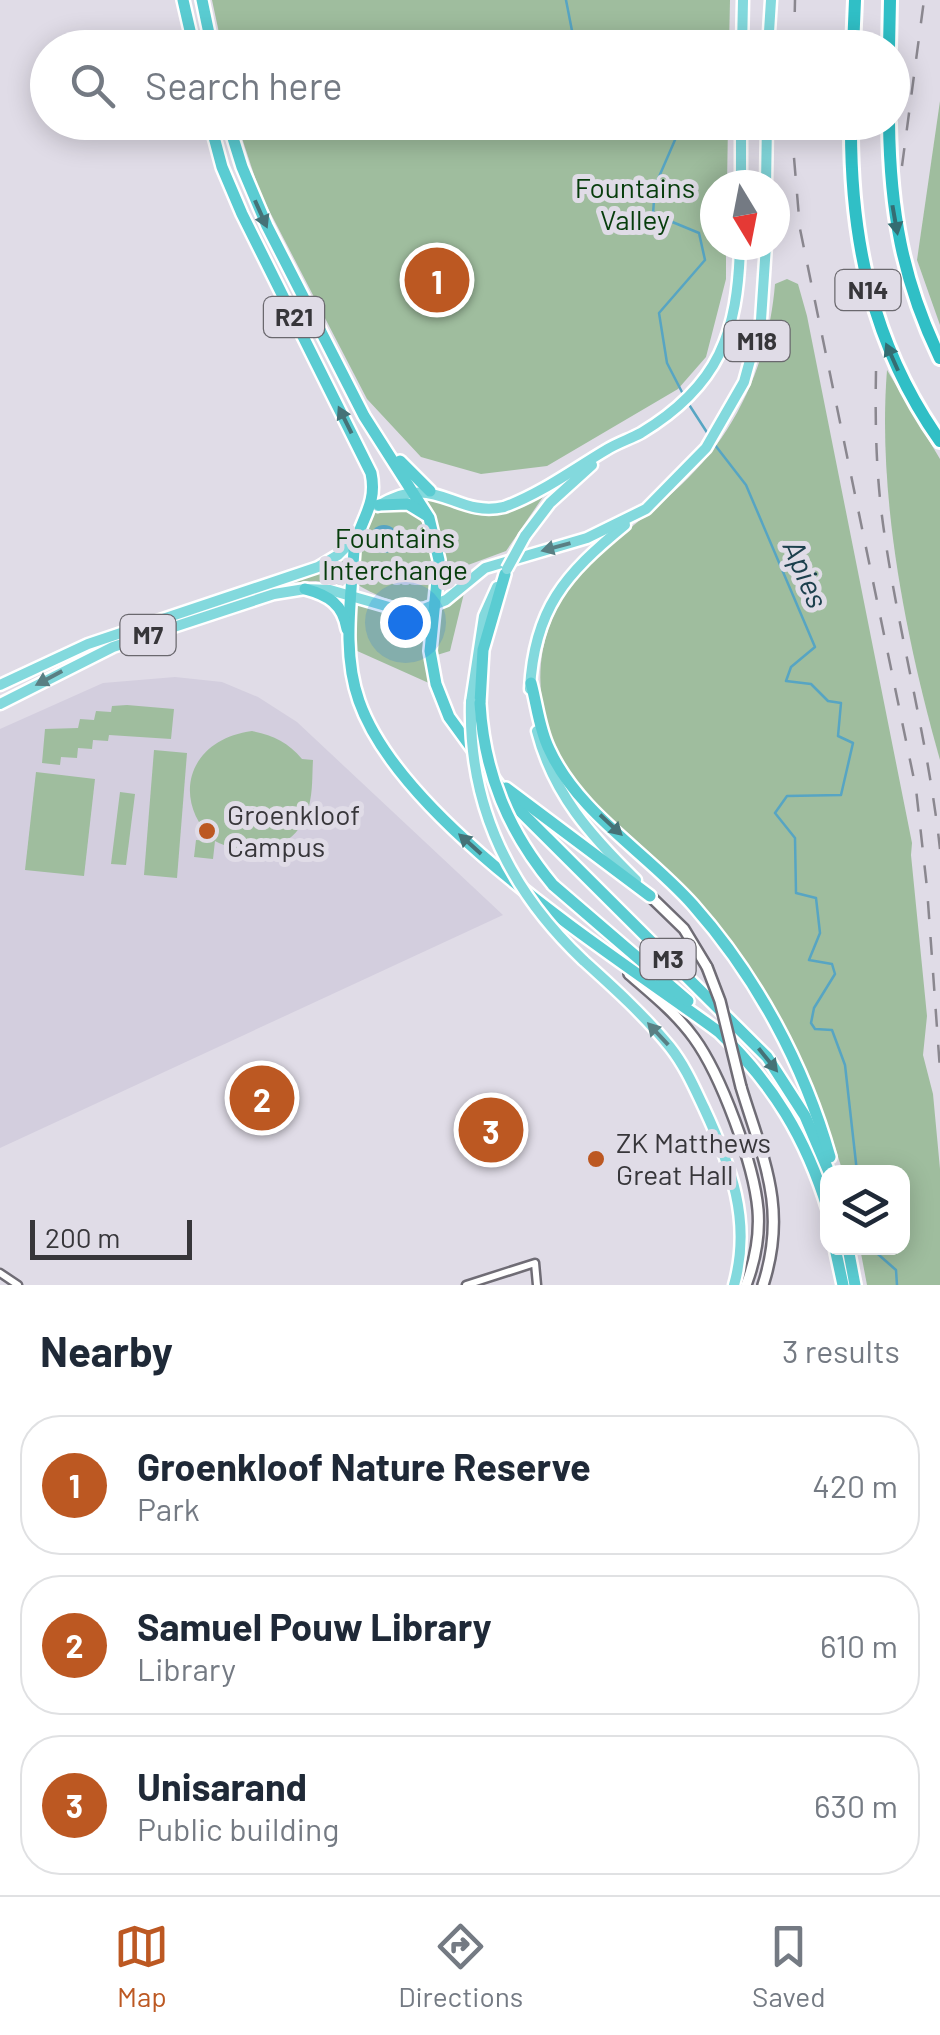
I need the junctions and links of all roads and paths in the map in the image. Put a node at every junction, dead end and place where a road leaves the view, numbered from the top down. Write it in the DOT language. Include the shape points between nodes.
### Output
graph roads {
  1 [pos="184,0"];
  2 [pos="202,0"];
  3 [pos="743,0"];
  4 [pos="768,0"];
  5 [pos="855,0"];
  6 [pos="890,0"];
  7 [pos="190,30"];
  8 [pos="208,30"];
  9 [pos="742,30"];
  10 [pos="768,30"];
  11 [pos="854,30"];
  12 [pos="890,30"];
  13 [pos="216,140"];
  14 [pos="234,140"];
  15 [pos="741,140"];
  16 [pos="766,140"];
  17 [pos="852,140"];
  18 [pos="889,140"];
  19 [pos="740,170"];
  20 [pos="766,170"];
  21 [pos="739,260"];
  22 [pos="765,260"];
  23 [pos="940,358"];
  24 [pos="626,441"];
  25 [pos="940,442"];
  26 [pos="382,444"];
  27 [pos="430,491"];
  28 [pos="414,492"];
  29 [pos="375,508"];
  30 [pos="646,509"];
  31 [pos="429,518"];
  32 [pos="356,537"];
  33 [pos="506,572"];
  34 [pos="305,589"];
  35 [pos="352,594"];
  36 [pos="433,606"];
  37 [pos="349,643"];
  38 [pos="530,683"];
  39 [pos="0,685"];
  40 [pos="475,703"];
  41 [pos="0,704"];
  42 [pos="481,764"];
  43 [pos="650,896"];
  44 [pos="574,926"];
  45 [pos="720,1032"];
  46 [pos="829,1165"];
  47 [pos="830,1165"];
  48 [pos="820,1185"];
  49 [pos="836,1255"];
  50 [pos="849,1255"];
  51 [pos="0,1273"];
  52 [pos="18,1285"];
  53 [pos="466,1285"];
  54 [pos="537,1285"];
  55 [pos="734,1285"];
  56 [pos="746,1285"];
  57 [pos="762,1285"];
  58 [pos="842,1285"];
  59 [pos="855,1285"];
  1 -- 7 [label="highway"];
  2 -- 8 [label="highway"];
  3 -- 9 [label="main road"];
  4 -- 10 [label="main road"];
  5 -- 11 [label="highway"];
  6 -- 12 [label="highway"];
  29 -- 13 [label="highway, R21, one-way" via="368,465 236,201"];
  14 -- 26 [label="highway, R21, one-way" via="266,226"];
  15 -- 19 [label="main road"];
  16 -- 20 [label="main road"];
  25 -- 17 [label="highway, N14, one-way" via="898,372 870,298 853,211"];
  18 -- 23 [label="highway, N14, one-way" via="900,246"];
  21 -- 24 [label="main road, M18" via="736,309 714,368 671,413"];
  22 -- 30 [label="main road, M18" via="756,346 744,382 719,430"];
  24 -- 27 [label="main road" via="504,506 486,508"];
  24 -- 33 [label="main road, bridge" via="562,490 524,536"];
  26 -- 27 [label="highway"];
  26 -- 28 [label="highway, R21"];
  27 -- 28 [label="main road"];
  28 -- 29 [label="main road"];
  28 -- 31 [label="highway, M3"];
  29 -- 31 [label="highway" via="408,504"];
  29 -- 32 [label="highway, M7"];
  30 -- 36 [label="main road, one-way" via="587,538 485,568"];
  30 -- 38 [label="main road" via="555,593 537,637"];
  31 -- 36 [label="highway, M3" via="438,560"];
  32 -- 35 [label="highway, M3"];
  32 -- 39 [label="main road, M7" via="318,567 88,644"];
  33 -- 40 [label="highway"];
  34 -- 35 [label="main road, M7"];
  34 -- 37 [label="highway" via="338,606"];
  34 -- 41 [label="main road, M7, one-way" via="251,600 113,647"];
  35 -- 36 [label="main road, M7" via="404,610"];
  35 -- 37 [label="highway, M3"];
  36 -- 42 [label="highway, M3" via="436,684"];
  44 -- 37 [label="highway, M3, one-way" via="488,860 400,770 361,707"];
  38 -- 43 [label="main road" via="538,734 562,795"];
  38 -- 47 [label="highway, one-way" via="547,745 566,779 694,905 746,973 794,1060"];
  40 -- 45 [label="highway, bridge" via="494,789 516,835 553,884"];
  55 -- 40 [label="main road, one-way, bridge" via="740,1208 711,1122 667,1043 524,895 493,838 474,770"];
  42 -- 43 [label="highway"];
  42 -- 46 [label="highway, M3, one-way" via="766,1057"];
  43 -- 57 [label="main road, bridge" via="684,930 720,1001 773,1192 774,1231"];
  44 -- 45 [label="highway, M3"];
  44 -- 56 [label="main road" via="678,1018 710,1064 756,1200 757,1241"];
  45 -- 48 [label="highway, M3" via="788,1114"];
  49 -- 58 [label="highway"];
  50 -- 59 [label="highway"];
  51 -- 52 [label="street"];
  53 -- 54 [label="street" via="536,1263"];
}
